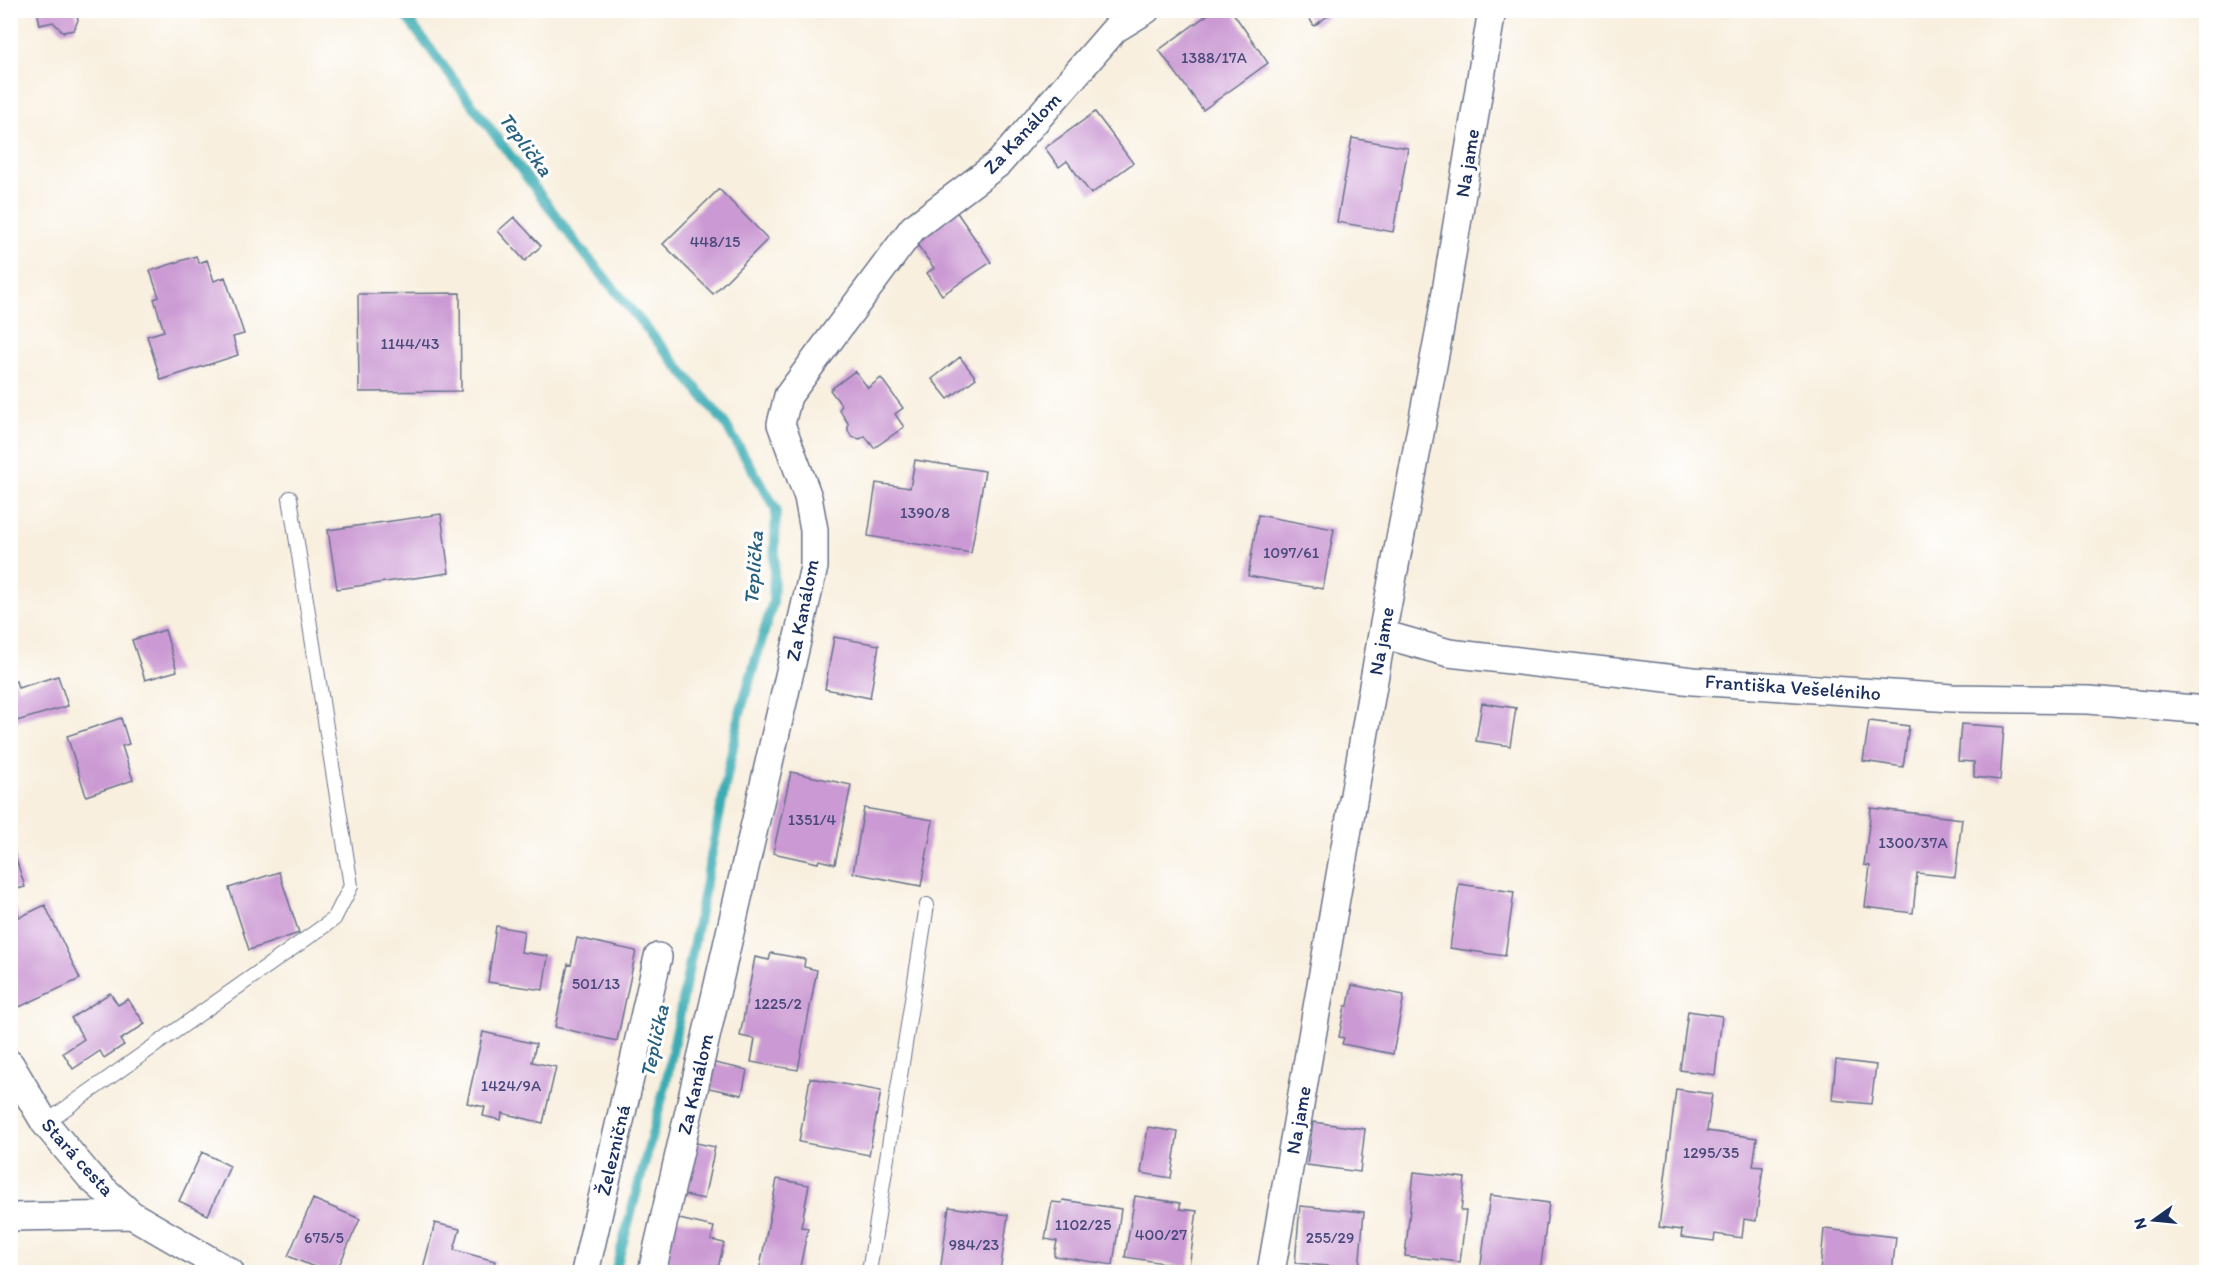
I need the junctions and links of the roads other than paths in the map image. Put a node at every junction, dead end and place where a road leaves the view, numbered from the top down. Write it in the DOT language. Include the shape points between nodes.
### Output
graph roads {
  1 [pos="1146,10"];
  2 [pos="1492,10"];
  3 [pos="290,498"];
  4 [pos="1382,634"];
  5 [pos="2206,710"];
  6 [pos="927,905"];
  7 [pos="658,957"];
  8 [pos="10,1064"];
  9 [pos="45,1123"];
  10 [pos="132,1215"];
  11 [pos="10,1217"];
  12 [pos="230,1272"];
  13 [pos="585,1272"];
  14 [pos="652,1272"];
  15 [pos="869,1272"];
  16 [pos="1271,1272"];
  1 -- 14 [label="street, Za Kanálom" via="1115,29 999,163 913,228 788,396 781,424 808,497 814,530 814,567"];
  2 -- 4 [label="street, Na jame" via="1440,328"];
  3 -- 9 [label="lane" via="351,886 334,919"];
  4 -- 5 [label="street, Františka Vešeléniho" via="1449,653 1693,681 1952,698 2089,700"];
  4 -- 16 [label="street, Na jame"];
  6 -- 15 [label="lane"];
  7 -- 13 [label="street, Železničná"];
  8 -- 9 [label="street, Stará cesta"];
  9 -- 10 [label="street, Stará cesta" via="90,1177"];
  10 -- 11 [label="street"];
  10 -- 12 [label="street"];
}
